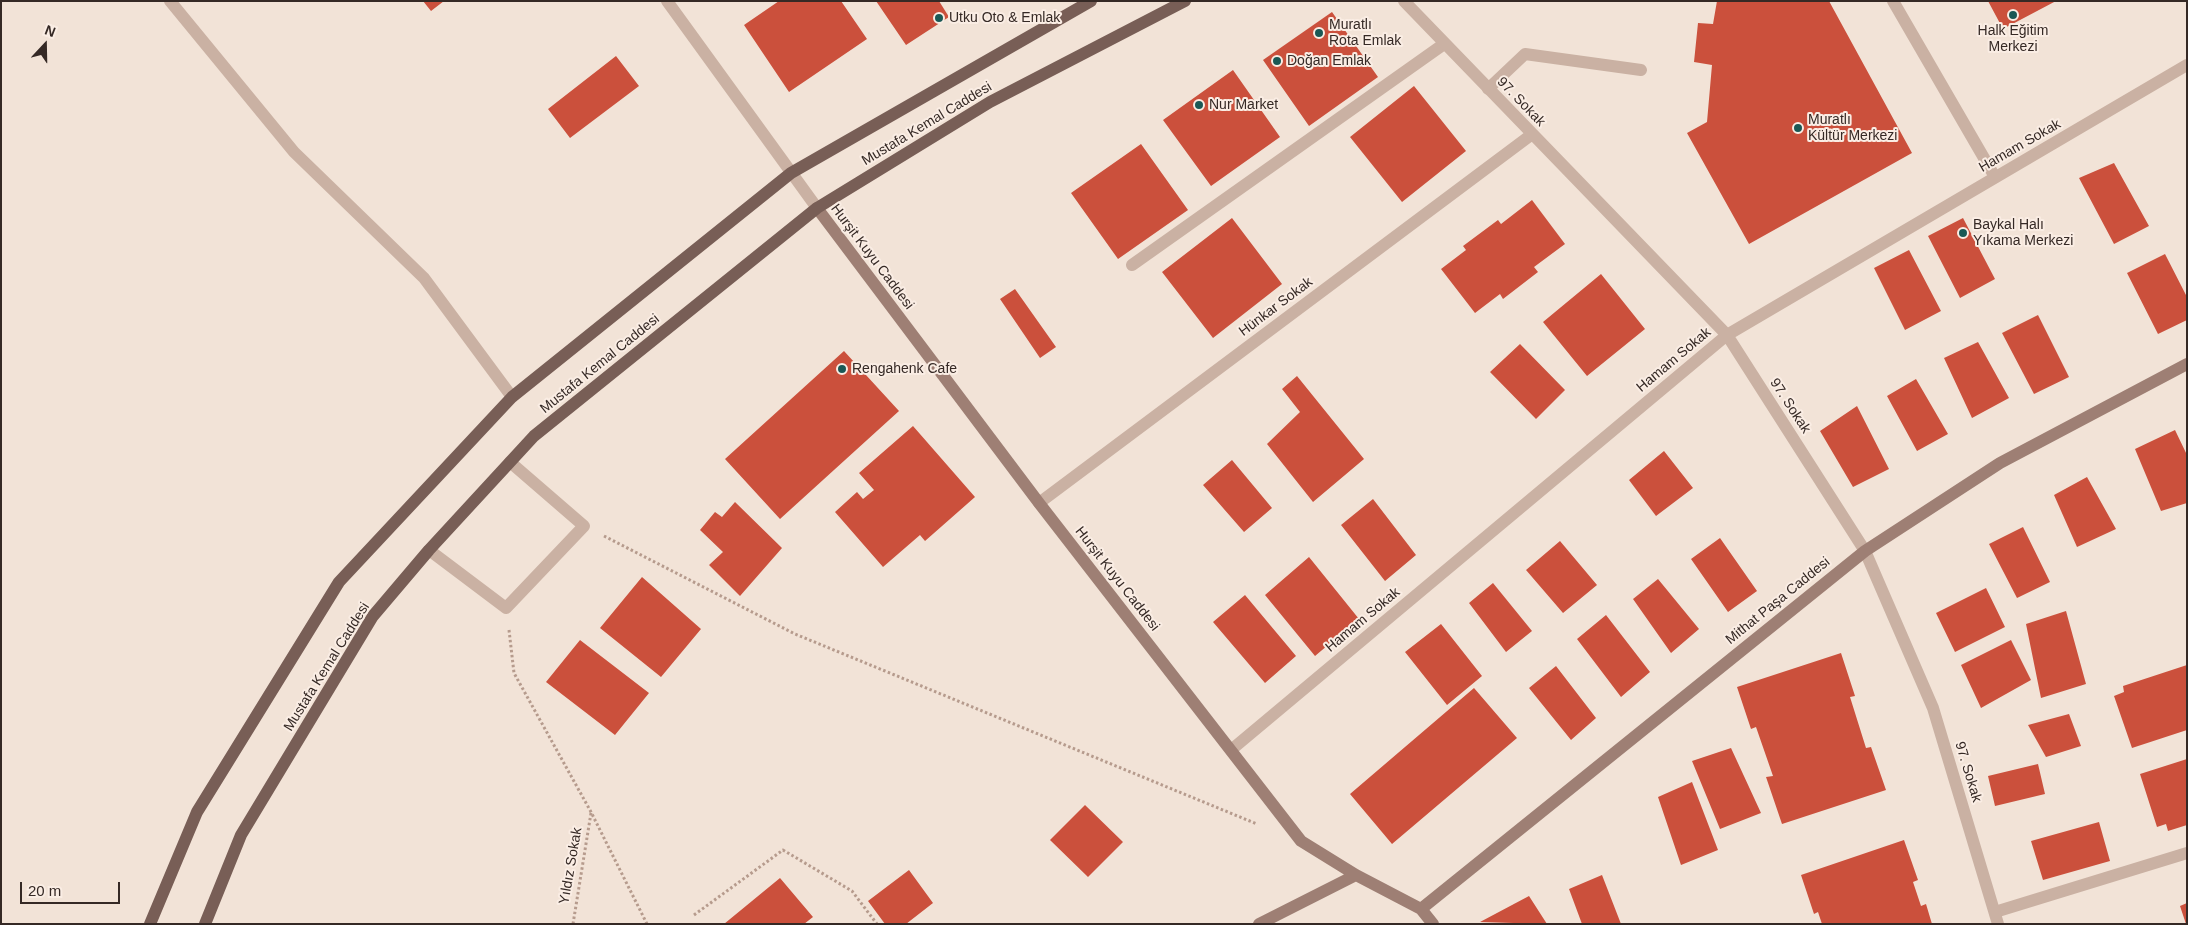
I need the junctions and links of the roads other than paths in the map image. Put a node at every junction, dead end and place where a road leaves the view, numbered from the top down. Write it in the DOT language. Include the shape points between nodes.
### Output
graph roads {
  1 [pos="170,1"];
  2 [pos="667,1"];
  3 [pos="1091,1"];
  4 [pos="1185,1"];
  5 [pos="1404,1"];
  6 [pos="1893,1"];
  7 [pos="1444,44"];
  8 [pos="2187,65"];
  9 [pos="1641,70"];
  10 [pos="1488,89"];
  11 [pos="1531,135"];
  12 [pos="791,173"];
  13 [pos="1995,177"];
  14 [pos="817,208"];
  15 [pos="1132,265"];
  16 [pos="1726,335"];
  17 [pos="2187,364"];
  18 [pos="512,397"];
  19 [pos="510,462"];
  20 [pos="1039,503"];
  21 [pos="429,550"];
  22 [pos="1865,551"];
  23 [pos="1231,750"];
  24 [pos="2187,853"];
  25 [pos="1356,875"];
  26 [pos="1421,909"];
  27 [pos="1997,918"];
  28 [pos="150,924"];
  29 [pos="205,924"];
  30 [pos="1259,924"];
  31 [pos="1434,924"];
  1 -- 18 [label="street" via="294,152 424,278"];
  2 -- 12 [label="street"];
  3 -- 12 [label="main road, Mustafa Kemal Caddesi"];
  4 -- 14 [label="main road, Mustafa Kemal Caddesi" via="990,102"];
  5 -- 7 [label="street, 97. Sokak"];
  6 -- 13 [label="street"];
  7 -- 10 [label="street, 97. Sokak"];
  7 -- 15 [label="street"];
  8 -- 13 [label="street, Hamam Sokak"];
  9 -- 10 [label="street" via="1525,54"];
  10 -- 11 [label="street, 97. Sokak"];
  11 -- 16 [label="street, 97. Sokak"];
  11 -- 20 [label="street, Hünkar Sokak"];
  12 -- 14 [label="street"];
  12 -- 18 [label="main road, Mustafa Kemal Caddesi"];
  13 -- 16 [label="street, Hamam Sokak"];
  14 -- 19 [label="main road, Mustafa Kemal Caddesi" via="534,436"];
  14 -- 20 [label="street, Hurşit Kuyu Caddesi"];
  16 -- 22 [label="street, 97. Sokak"];
  16 -- 23 [label="street, Hamam Sokak"];
  17 -- 22 [label="street, Mithat Paşa Caddesi" via="2000,462"];
  18 -- 28 [label="main road, Mustafa Kemal Caddesi" via="339,582 198,812"];
  19 -- 21 [label="main road, Mustafa Kemal Caddesi"];
  19 -- 21 [label="street" via="584,526 506,608"];
  20 -- 23 [label="street, Hurşit Kuyu Caddesi"];
  21 -- 29 [label="main road, Mustafa Kemal Caddesi" via="374,616 246,826"];
  22 -- 26 [label="street, Mithat Paşa Caddesi"];
  22 -- 27 [label="street, 97. Sokak" via="1932,708"];
  23 -- 25 [label="street, Hurşit Kuyu Caddesi" via="1301,841"];
  24 -- 27 [label="street"];
  25 -- 26 [label="street, Hurşit Kuyu Caddesi"];
  25 -- 30 [label="street"];
  26 -- 31 [label="street, Hurşit Kuyu Caddesi"];
}
